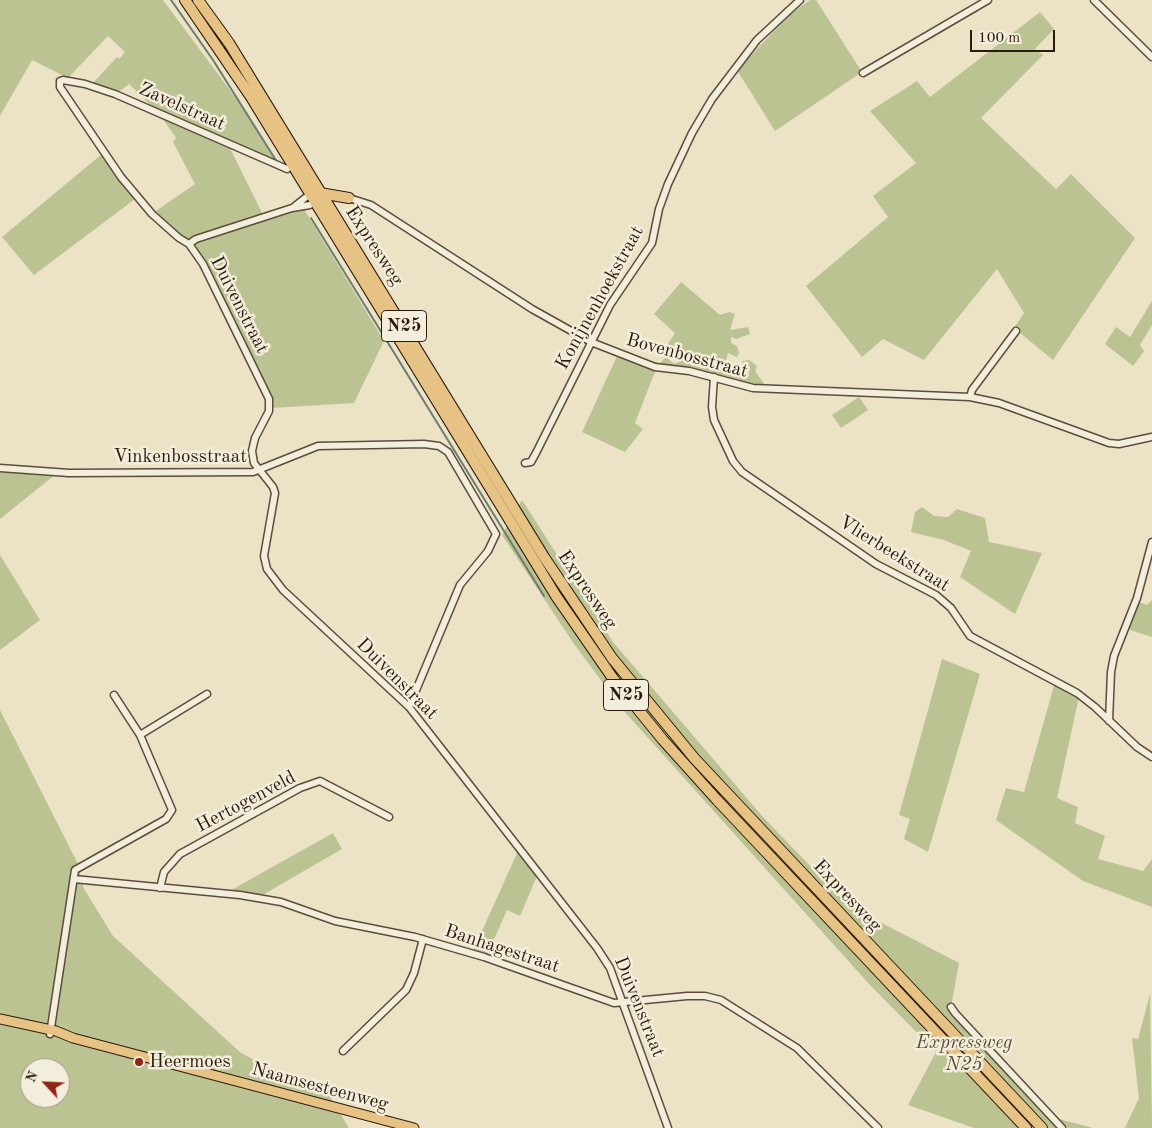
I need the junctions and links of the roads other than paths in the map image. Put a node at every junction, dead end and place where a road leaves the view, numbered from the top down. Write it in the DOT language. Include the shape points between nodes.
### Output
graph roads {
  1 [pos="186,0"];
  2 [pos="198,0"];
  3 [pos="800,0"];
  4 [pos="988,0"];
  5 [pos="1094,0"];
  6 [pos="1152,57"];
  7 [pos="863,74"];
  8 [pos="62,80"];
  9 [pos="287,169"];
  10 [pos="320,193"];
  11 [pos="349,198"];
  12 [pos="310,200"];
  13 [pos="333,215"];
  14 [pos="189,244"];
  15 [pos="1016,331"];
  16 [pos="591,342"];
  17 [pos="714,377"];
  18 [pos="970,397"];
  19 [pos="1152,437"];
  20 [pos="525,463"];
  21 [pos="0,468"];
  22 [pos="259,471"];
  23 [pos="1152,542"];
  24 [pos="207,694"];
  25 [pos="114,695"];
  26 [pos="409,707"];
  27 [pos="1109,721"];
  28 [pos="140,735"];
  29 [pos="1152,757"];
  30 [pos="388,817"];
  31 [pos="74,879"];
  32 [pos="160,888"];
  33 [pos="423,939"];
  34 [pos="624,1002"];
  35 [pos="951,1007"];
  36 [pos="0,1019"];
  37 [pos="51,1032"];
  38 [pos="343,1051"];
  39 [pos="414,1128"];
  40 [pos="668,1128"];
  41 [pos="878,1128"];
  42 [pos="1026,1128"];
  43 [pos="1042,1128"];
  44 [pos="1062,1128"];
  1 -- 12 [label="highway, Expresweg / N25" via="246,90"];
  2 -- 10 [label="highway, Expresweg / N25" via="229,43"];
  3 -- 16 [label="street, Konijnenhoekstraat" via="757,40 712,99 668,184 652,243 610,305"];
  4 -- 7 [label="street"];
  5 -- 6 [label="street"];
  8 -- 9 [label="street, Zavelstraat" via="115,94"];
  8 -- 14 [label="street, Duivenstraat" via="60,86 121,177 152,214"];
  10 -- 11 [label="highway"];
  10 -- 13 [label="highway, Expresweg / N25"];
  11 -- 13 [label="highway" via="336,205"];
  11 -- 16 [label="street, Bovenbosstraat" via="371,205 532,309"];
  12 -- 14 [label="street, Duivenstraat"];
  12 -- 42 [label="highway, Expresweg / N25" via="530,555 614,680 711,793"];
  13 -- 43 [label="highway, Expresweg / N25" via="549,565 649,706 725,792"];
  14 -- 22 [label="street, Duivenstraat" via="203,264 269,399 269,411 252,450"];
  15 -- 18 [label="street"];
  16 -- 17 [label="street, Bovenbosstraat" via="655,367"];
  16 -- 20 [label="street, Konijnenhoekstraat" via="536,453 531,462"];
  17 -- 18 [label="street, Bovenbosstraat" via="753,388"];
  17 -- 27 [label="street, Vlierbeekstraat" via="714,420 733,461 742,472 876,564 936,595 951,608 970,636 1071,689"];
  18 -- 19 [label="street, Bovenbosstraat" via="999,403 1109,443"];
  21 -- 22 [label="street, Vinkenbosstraat" via="69,473"];
  22 -- 26 [label="street, Duivenstraat" via="275,493 264,556 271,576"];
  22 -- 26 [label="street, Vinkenbosstraat" via="318,446 424,444 439,446 448,452 496,534 488,551 460,585"];
  23 -- 27 [label="street" via="1137,598 1114,656"];
  24 -- 28 [label="street"];
  25 -- 28 [label="street"];
  26 -- 34 [label="street, Duivenstraat" via="598,948"];
  27 -- 29 [label="street, Vlierbeekstraat"];
  28 -- 31 [label="street" via="170,801 170,815 75,870"];
  30 -- 32 [label="street, Hertogenveld" via="320,781 300,788 180,854 164,872"];
  31 -- 32 [label="street, Banhagestraat"];
  31 -- 37 [label="street"];
  32 -- 33 [label="street, Banhagestraat" via="259,897 335,921"];
  33 -- 34 [label="street, Banhagestraat" via="501,962 614,1003"];
  33 -- 38 [label="street" via="406,990"];
  34 -- 40 [label="street, Duivenstraat"];
  34 -- 41 [label="street, Banhagestraat" via="687,996 721,1000 797,1048"];
  35 -- 44 [label="street"];
  36 -- 37 [label="main road, Naamsesteenweg"];
  37 -- 39 [label="main road, Naamsesteenweg"];
}
